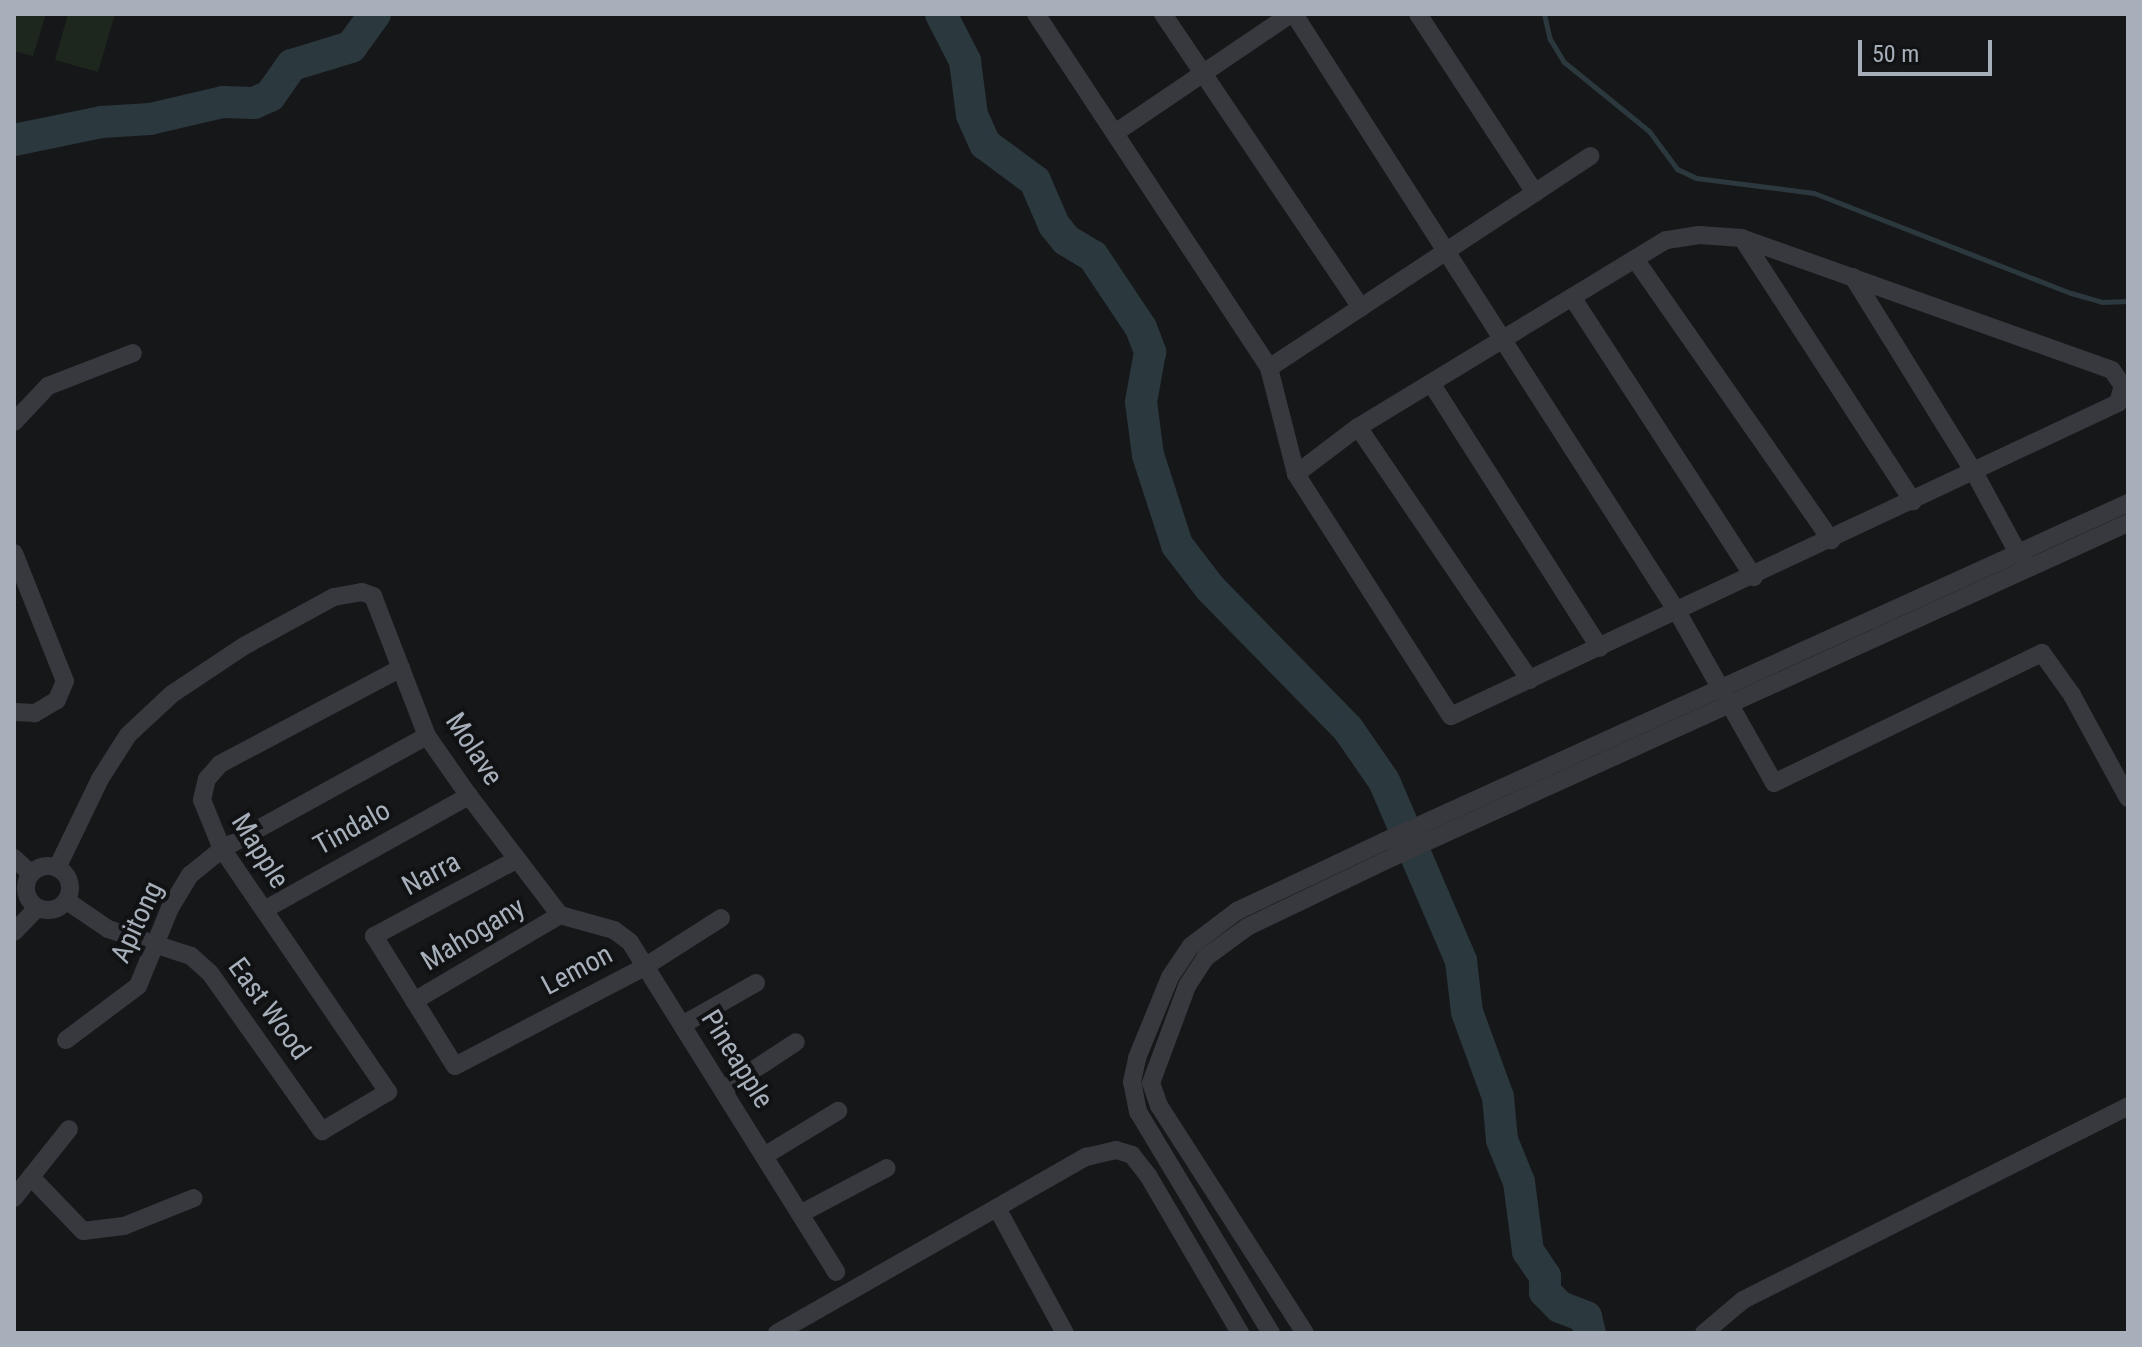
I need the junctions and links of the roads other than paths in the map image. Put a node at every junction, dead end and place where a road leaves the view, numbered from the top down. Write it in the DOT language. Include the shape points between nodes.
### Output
graph roads {
  1 [pos="1036,14"];
  2 [pos="1163,14"];
  3 [pos="1292,14"];
  4 [pos="1418,14"];
  5 [pos="1202,74"];
  6 [pos="1115,133"];
  7 [pos="1590,156"];
  8 [pos="1535,193"];
  9 [pos="1742,238"];
  10 [pos="1448,253"];
  11 [pos="1635,259"];
  12 [pos="1853,277"];
  13 [pos="1572,297"];
  14 [pos="1361,308"];
  15 [pos="1503,339"];
  16 [pos="133,353"];
  17 [pos="1269,368"];
  18 [pos="1431,383"];
  19 [pos="14,422"];
  20 [pos="1358,427"];
  21 [pos="1974,472"];
  22 [pos="1296,474"];
  23 [pos="1913,501"];
  24 [pos="2128,503"];
  25 [pos="2128,523"];
  26 [pos="1831,540"];
  27 [pos="14,553"];
  28 [pos="2022,562"];
  29 [pos="1754,577"];
  30 [pos="1678,613"];
  31 [pos="1600,648"];
  32 [pos="401,668"];
  33 [pos="1530,680"];
  34 [pos="1728,696"];
  35 [pos="14,712"];
  36 [pos="427,736"];
  37 [pos="2123,777"];
  38 [pos="469,796"];
  39 [pos="2128,798"];
  40 [pos="222,849"];
  41 [pos="1389,849"];
  42 [pos="14,858"];
  43 [pos="514,861"];
  44 [pos="57,868"];
  45 [pos="31,874"];
  46 [pos="67,901"];
  47 [pos="37,908"];
  48 [pos="264,910"];
  49 [pos="560,915"];
  50 [pos="721,918"];
  51 [pos="14,932"];
  52 [pos="154,943"];
  53 [pos="646,966"];
  54 [pos="756,983"];
  55 [pos="414,1001"];
  56 [pos="682,1025"];
  57 [pos="66,1040"];
  58 [pos="796,1042"];
  59 [pos="723,1090"];
  60 [pos="2128,1106"];
  61 [pos="838,1111"];
  62 [pos="69,1129"];
  63 [pos="322,1131"];
  64 [pos="764,1156"];
  65 [pos="887,1168"];
  66 [pos="31,1177"];
  67 [pos="14,1198"];
  68 [pos="194,1198"];
  69 [pos="997,1208"];
  70 [pos="800,1214"];
  71 [pos="836,1272"];
  72 [pos="777,1333"];
  73 [pos="1065,1333"];
  74 [pos="1240,1333"];
  75 [pos="1271,1333"];
  76 [pos="1305,1333"];
  77 [pos="1704,1333"];
  1 -- 6 [label="street"];
  2 -- 5 [label="street"];
  3 -- 5 [label="street"];
  3 -- 10 [label="street"];
  4 -- 8 [label="street"];
  5 -- 6 [label="street"];
  5 -- 14 [label="street"];
  6 -- 17 [label="street"];
  7 -- 8 [label="street"];
  8 -- 10 [label="street"];
  9 -- 11 [label="street" via="1666,240"];
  9 -- 12 [label="street"];
  9 -- 23 [label="street"];
  10 -- 14 [label="street"];
  10 -- 15 [label="street"];
  11 -- 13 [label="street"];
  11 -- 26 [label="street"];
  12 -- 21 [label="street"];
  12 -- 21 [label="street" via="2112,370 2123,386 2118,403"];
  13 -- 15 [label="street"];
  13 -- 29 [label="street"];
  14 -- 17 [label="street"];
  15 -- 18 [label="street"];
  15 -- 30 [label="street"];
  16 -- 19 [label="street" via="48,386"];
  17 -- 22 [label="street"];
  18 -- 20 [label="street"];
  18 -- 31 [label="street"];
  20 -- 22 [label="street"];
  20 -- 33 [label="street"];
  21 -- 23 [label="street"];
  21 -- 28 [label="street"];
  22 -- 33 [label="street" via="1451,716"];
  23 -- 26 [label="street"];
  24 -- 28 [label="street"];
  25 -- 28 [label="street"];
  26 -- 29 [label="street"];
  27 -- 35 [label="street" via="65,681 57,700 35,713"];
  28 -- 34 [label="street"];
  29 -- 30 [label="street"];
  30 -- 31 [label="street"];
  30 -- 34 [label="street"];
  31 -- 33 [label="street"];
  32 -- 36 [label="street, Molave"];
  32 -- 40 [label="street, Mapple" via="220,764 207,779 202,800"];
  32 -- 44 [label="street, Molave" via="373,596 362,592 334,597 244,646 172,694 128,735"];
  34 -- 37 [label="street" via="1774,783 2042,653"];
  34 -- 41 [label="street"];
  36 -- 38 [label="street, Molave"];
  36 -- 40 [label="street, Apitong"];
  37 -- 39 [label="street"];
  38 -- 43 [label="street, Molave" via="500,832"];
  38 -- 48 [label="street, Tindalo"];
  40 -- 48 [label="street, Mapple"];
  40 -- 52 [label="street, Apitong" via="190,875"];
  41 -- 75 [label="street" via="1237,911 1191,946 1170,977 1137,1058 1132,1082 1138,1112"];
  41 -- 76 [label="street" via="1247,927 1205,958 1187,986 1151,1083 1159,1106"];
  42 -- 45 [label="street"];
  43 -- 49 [label="street, Molave"];
  43 -- 55 [label="street, Narra" via="374,936"];
  44 -- 45 [label="street"];
  44 -- 46 [label="street" via="70,882"];
  45 -- 47 [label="street" via="26,892"];
  46 -- 47 [label="street" via="59,909"];
  46 -- 52 [label="street, East Wood" via="108,929"];
  47 -- 51 [label="street"];
  48 -- 63 [label="street, Mapple" via="388,1092"];
  49 -- 53 [label="street, Pineapple" via="614,930"];
  49 -- 55 [label="street, Mahogany"];
  50 -- 53 [label="street, Lemon"];
  52 -- 57 [label="street, Apitong" via="138,986"];
  52 -- 63 [label="street, East Wood" via="191,956 210,973"];
  53 -- 55 [label="street, Lemon" via="455,1066"];
  53 -- 56 [label="street, Pineapple"];
  54 -- 56 [label="street"];
  56 -- 59 [label="street, Pineapple"];
  58 -- 59 [label="street"];
  59 -- 64 [label="street, Pineapple"];
  60 -- 77 [label="street" via="1743,1300"];
  61 -- 64 [label="street"];
  62 -- 66 [label="street"];
  64 -- 70 [label="street, Pineapple"];
  65 -- 70 [label="street"];
  66 -- 67 [label="street"];
  66 -- 68 [label="street" via="83,1231 124,1226"];
  69 -- 72 [label="street"];
  69 -- 73 [label="street"];
  69 -- 74 [label="street" via="1086,1157 1116,1150 1132,1155"];
  70 -- 71 [label="street, Pineapple"];
}
